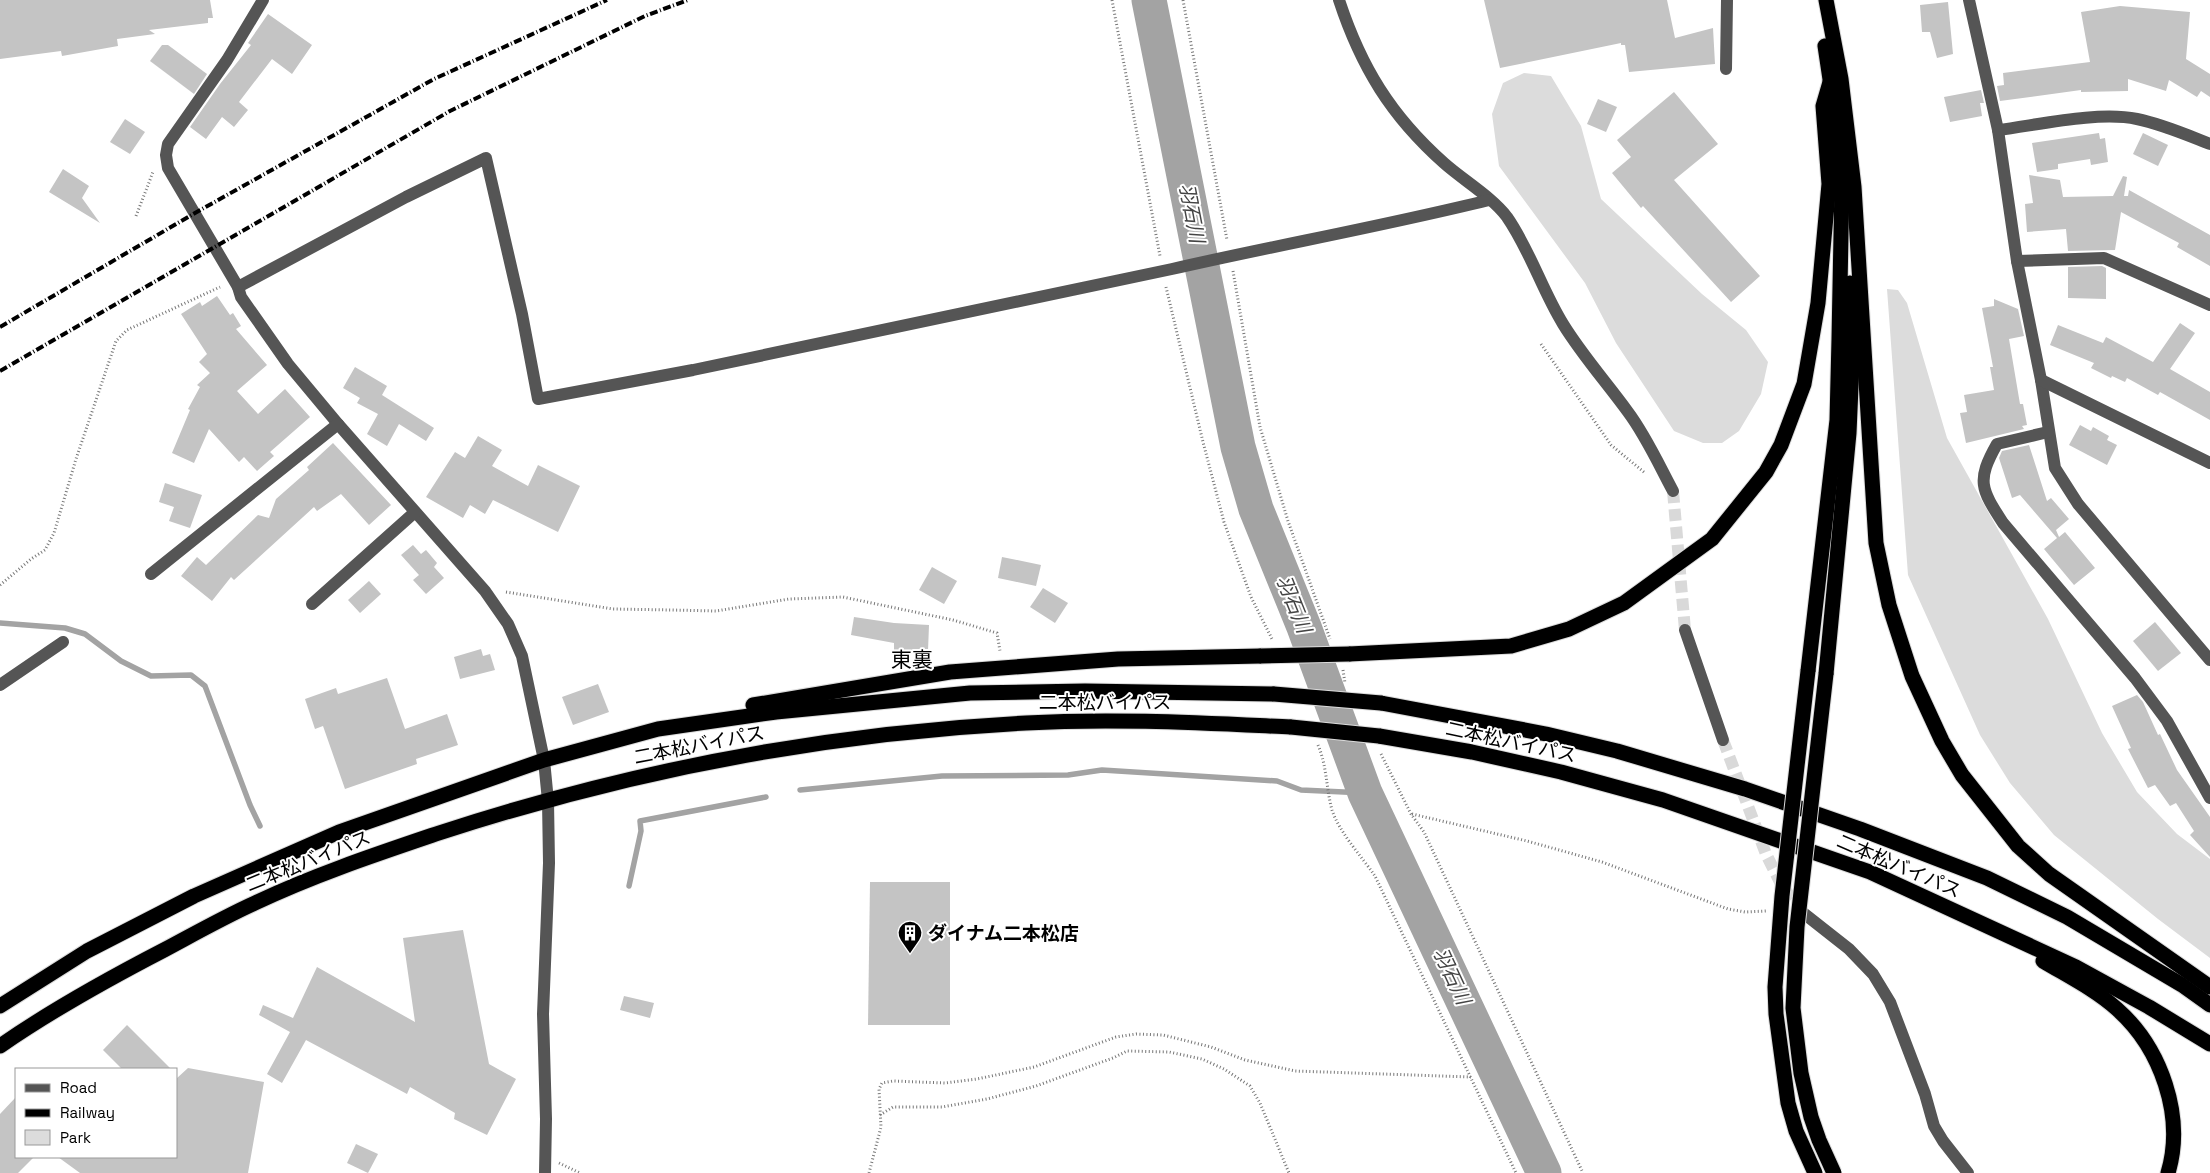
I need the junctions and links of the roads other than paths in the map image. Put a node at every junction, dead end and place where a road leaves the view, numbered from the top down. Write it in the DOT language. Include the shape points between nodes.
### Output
graph roads {
  1 [pos="263,0"];
  2 [pos="1338,0"];
  3 [pos="1727,0"];
  4 [pos="1818,0"];
  5 [pos="1826,0"];
  6 [pos="1968,0"];
  7 [pos="1726,69"];
  8 [pos="1830,82"];
  9 [pos="1998,130"];
  10 [pos="2210,144"];
  11 [pos="1854,187"];
  12 [pos="1489,200"];
  13 [pos="2017,261"];
  14 [pos="236,283"];
  15 [pos="2210,305"];
  16 [pos="2041,380"];
  17 [pos="338,424"];
  18 [pos="2048,432"];
  19 [pos="2210,463"];
  20 [pos="1671,487"];
  21 [pos="415,512"];
  22 [pos="151,574"];
  23 [pos="312,604"];
  24 [pos="1685,630"];
  25 [pos="63,642"];
  26 [pos="2210,660"];
  27 [pos="0,685"];
  28 [pos="658,729"];
  29 [pos="1723,740"];
  30 [pos="544,760"];
  31 [pos="2210,798"];
  32 [pos="548,801"];
  33 [pos="1802,912"];
  34 [pos="1985,924"];
  35 [pos="2210,987"];
  36 [pos="2210,1005"];
  37 [pos="0,1006"];
  38 [pos="2210,1044"];
  39 [pos="0,1046"];
  40 [pos="545,1173"];
  41 [pos="1815,1173"];
  42 [pos="1834,1173"];
  43 [pos="1968,1173"];
  44 [pos="2168,1173"];
  1 -- 14 [label="street" via="227,60 176,130 166,155 168,168"];
  2 -- 12 [label="street" via="1355,43 1390,106 1418,139"];
  3 -- 7 [label="street"];
  4 -- 8 [label="highway"];
  5 -- 11 [label="highway" via="1841,79"];
  6 -- 9 [label="street"];
  8 -- 28 [label="highway, bridge" via="1822,106 1829,184 1818,303 1804,384 1781,445 1766,472 1712,539 1624,603 1569,629 1511,646 1346,660 1262,656 1118,659 950,672 725,710"];
  8 -- 41 [label="highway, bridge" via="1842,183 1837,420 1782,896 1776,987 1776,1014 1788,1103 1796,1132"];
  9 -- 10 [label="street" via="2090,118 2136,119"];
  9 -- 13 [label="street"];
  11 -- 35 [label="highway" via="1876,543 1889,605 1912,676 1962,775 2018,846 2049,874"];
  11 -- 42 [label="highway, bridge" via="1849,226 1853,341 1849,433 1797,927 1793,1008 1809,1108"];
  12 -- 14 [label="street" via="1295,244 693,370 538,399 486,158"];
  12 -- 20 [label="street" via="1506,215 1563,324 1630,414"];
  13 -- 15 [label="street" via="2104,258"];
  13 -- 16 [label="street"];
  14 -- 17 [label="street" via="241,297 288,364"];
  16 -- 18 [label="street"];
  16 -- 19 [label="street"];
  17 -- 21 [label="street"];
  17 -- 22 [label="street"];
  18 -- 26 [label="street" via="2055,468 2078,504"];
  18 -- 31 [label="street" via="1997,444 1982,474 1987,499 2003,523 2135,678 2167,721"];
  21 -- 23 [label="street"];
  21 -- 30 [label="street" via="485,591 508,624 522,656"];
  24 -- 29 [label="street"];
  25 -- 27 [label="street"];
  28 -- 30 [label="highway, 二本松バイパス"];
  28 -- 36 [label="highway, 二本松バイパス, bridge" via="776,712 970,693 1274,694 1381,703 1546,734 1617,751 1745,788 1860,829 1987,878 2067,917"];
  30 -- 32 [label="street"];
  30 -- 37 [label="highway, 二本松バイパス" via="339,832 204,892 87,952"];
  32 -- 34 [label="highway, 二本松バイパス, bridge" via="607,784 721,760 888,734 1026,723 1135,720 1291,727 1380,736 1472,752 1663,800 1870,872"];
  32 -- 39 [label="highway, 二本松バイパス" via="365,858 255,903 111,978"];
  32 -- 40 [label="street" via="543,1014"];
  33 -- 43 [label="street" via="1873,974 1890,1002 1934,1126"];
  34 -- 38 [label="highway, 二本松バイパス" via="2076,967"];
  34 -- 44 [label="highway" via="2117,1009 2137,1031 2160,1072 2170,1101 2174,1134"];
}
